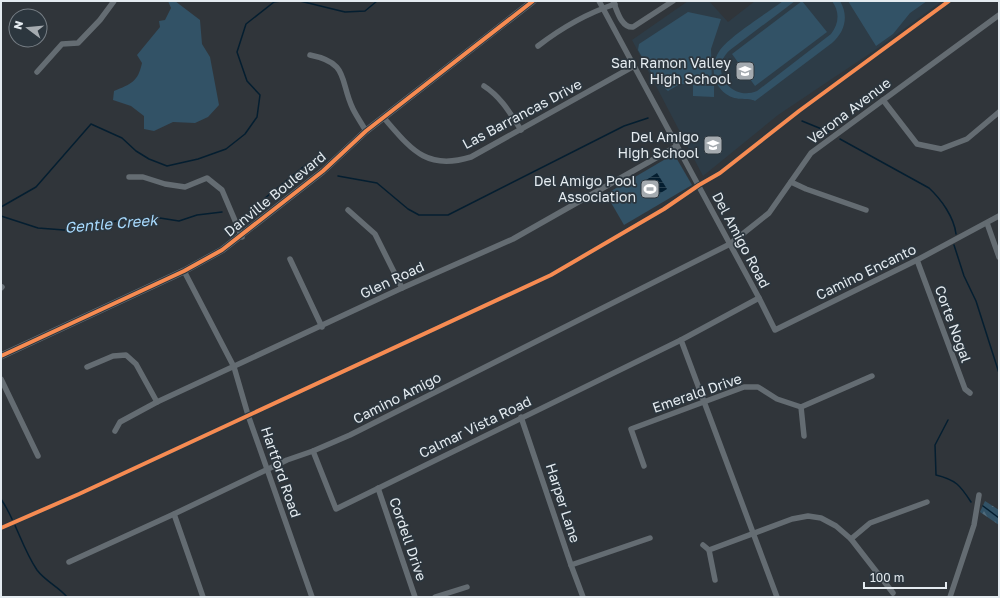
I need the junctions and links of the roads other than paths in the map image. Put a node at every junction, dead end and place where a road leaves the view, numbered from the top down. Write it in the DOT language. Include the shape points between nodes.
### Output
graph roads {
  1 [pos="114,1"];
  2 [pos="533,1"];
  3 [pos="600,1"];
  4 [pos="673,1"];
  5 [pos="614,3"];
  6 [pos="604,8"];
  7 [pos="999,15"];
  8 [pos="538,46"];
  9 [pos="310,55"];
  10 [pos="634,66"];
  11 [pos="37,72"];
  12 [pos="484,86"];
  13 [pos="883,100"];
  14 [pos="999,112"];
  15 [pos="384,118"];
  16 [pos="521,130"];
  17 [pos="366,131"];
  18 [pos="677,146"];
  19 [pos="129,177"];
  20 [pos="790,182"];
  21 [pos="348,210"];
  22 [pos="866,210"];
  23 [pos="999,216"];
  24 [pos="987,223"];
  25 [pos="242,237"];
  26 [pos="730,244"];
  27 [pos="999,257"];
  28 [pos="290,259"];
  29 [pos="917,260"];
  30 [pos="184,271"];
  31 [pos="402,288"];
  32 [pos="759,298"];
  33 [pos="322,327"];
  34 [pos="681,340"];
  35 [pos="1,356"];
  36 [pos="234,367"];
  37 [pos="88,368"];
  38 [pos="872,376"];
  39 [pos="1,379"];
  40 [pos="970,394"];
  41 [pos="704,401"];
  42 [pos="157,402"];
  43 [pos="801,407"];
  44 [pos="521,417"];
  45 [pos="115,431"];
  46 [pos="804,436"];
  47 [pos="313,451"];
  48 [pos="38,456"];
  49 [pos="644,466"];
  50 [pos="267,469"];
  51 [pos="378,488"];
  52 [pos="978,495"];
  53 [pos="927,502"];
  54 [pos="174,514"];
  55 [pos="754,534"];
  56 [pos="650,538"];
  57 [pos="851,539"];
  58 [pos="703,545"];
  59 [pos="709,550"];
  60 [pos="69,562"];
  61 [pos="571,565"];
  62 [pos="715,580"];
  63 [pos="467,587"];
  64 [pos="893,593"];
  65 [pos="203,597"];
  66 [pos="312,597"];
  67 [pos="415,597"];
  68 [pos="435,597"];
  69 [pos="583,597"];
  70 [pos="777,597"];
  71 [pos="950,597"];
  1 -- 11 [label="street" via="78,43 62,44"];
  2 -- 15 [label="main road, Danville Boulevard"];
  3 -- 6 [label="street, Del Amigo Road"];
  4 -- 5 [label="street" via="633,27 624,24"];
  5 -- 6 [label="street"];
  6 -- 8 [label="street" via="551,35"];
  6 -- 10 [label="street, Del Amigo Road"];
  7 -- 13 [label="street, Verona Avenue"];
  9 -- 17 [label="street" via="326,58 342,72 353,108"];
  10 -- 16 [label="street, Las Barrancas Drive"];
  10 -- 18 [label="street, Del Amigo Road"];
  12 -- 16 [label="street" via="495,93"];
  13 -- 14 [label="street" via="917,144 941,149 967,139"];
  13 -- 20 [label="street, Verona Avenue" via="812,153"];
  15 -- 16 [label="street, Las Barrancas Drive" via="407,143 426,158 443,162 455,162 471,157"];
  15 -- 17 [label="main road, Danville Boulevard"];
  17 -- 25 [label="main road, Danville Boulevard" via="323,171"];
  18 -- 26 [label="street, Del Amigo Road"];
  18 -- 31 [label="street, Glen Road" via="513,240"];
  19 -- 25 [label="street" via="143,177 185,187 207,178 222,190"];
  20 -- 22 [label="street"];
  20 -- 26 [label="street, Verona Avenue" via="770,213"];
  21 -- 31 [label="street" via="375,234"];
  23 -- 24 [label="street, Camino Encanto"];
  24 -- 27 [label="street"];
  24 -- 29 [label="street, Camino Encanto"];
  25 -- 30 [label="main road, Danville Boulevard"];
  26 -- 32 [label="street, Del Amigo Road"];
  26 -- 47 [label="street, Camino Amigo" via="364,428"];
  28 -- 33 [label="street"];
  29 -- 32 [label="street, Camino Encanto" via="775,330"];
  29 -- 40 [label="street, Corte Nogal" via="965,389"];
  30 -- 35 [label="main road, Danville Boulevard"];
  30 -- 36 [label="street, Hartford Road"];
  31 -- 33 [label="street, Glen Road"];
  32 -- 34 [label="street, Del Amigo Road"];
  33 -- 36 [label="street, Glen Road"];
  34 -- 41 [label="street"];
  34 -- 44 [label="street, Calmar Vista Road"];
  36 -- 42 [label="street, Glen Road"];
  36 -- 50 [label="street, Hartford Road"];
  37 -- 42 [label="street" via="113,356 126,355 136,364"];
  38 -- 43 [label="street"];
  39 -- 48 [label="street"];
  41 -- 43 [label="street, Emerald Drive" via="744,387 758,387 777,399"];
  41 -- 49 [label="street, Emerald Drive" via="631,429"];
  41 -- 55 [label="street"];
  42 -- 45 [label="street, Glen Road" via="120,422"];
  43 -- 46 [label="street"];
  44 -- 51 [label="street, Calmar Vista Road"];
  44 -- 61 [label="street, Harper Lane"];
  47 -- 50 [label="street, Camino Amigo"];
  47 -- 51 [label="street, Calmar Vista Road" via="336,509"];
  50 -- 54 [label="street, Camino Amigo"];
  50 -- 66 [label="street, Hartford Road"];
  51 -- 67 [label="street, Cordell Drive"];
  52 -- 71 [label="street" via="974,525"];
  53 -- 57 [label="street" via="870,522"];
  54 -- 60 [label="street, Camino Amigo"];
  54 -- 65 [label="street"];
  55 -- 57 [label="street" via="792,519 808,516 821,518 836,526"];
  55 -- 59 [label="street"];
  55 -- 70 [label="street"];
  56 -- 61 [label="street"];
  57 -- 64 [label="street"];
  58 -- 59 [label="street"];
  59 -- 62 [label="street"];
  61 -- 69 [label="street, Harper Lane"];
  63 -- 68 [label="street"];
}
